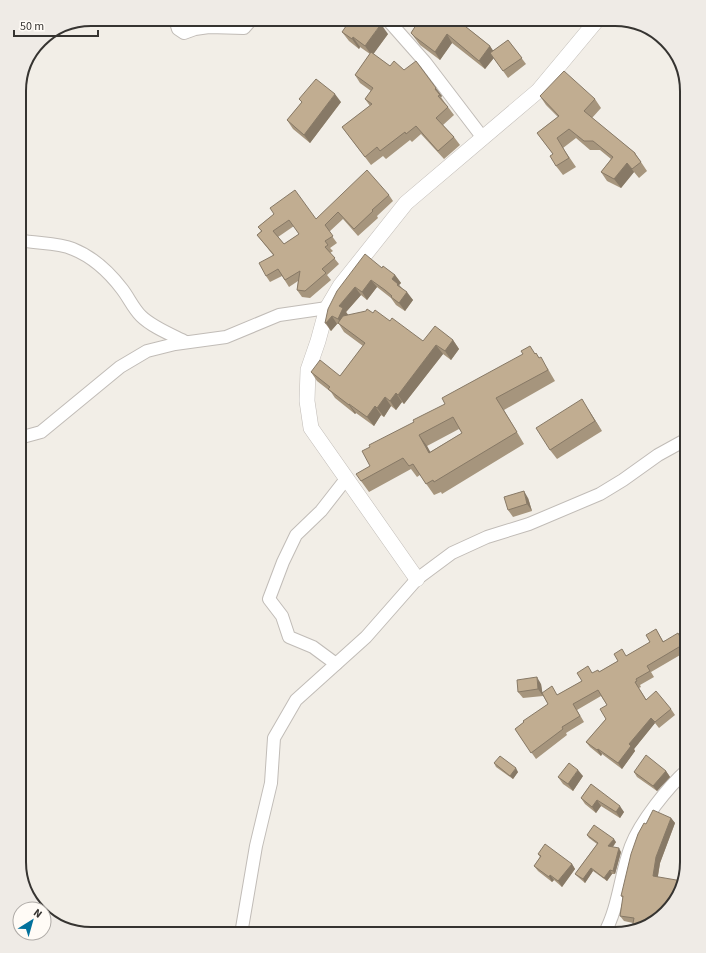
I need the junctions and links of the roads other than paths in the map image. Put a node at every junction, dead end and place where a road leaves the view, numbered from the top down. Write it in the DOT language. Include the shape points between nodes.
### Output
graph roads {
  1 [pos="177,26"];
  2 [pos="246,26"];
  3 [pos="393,26"];
  4 [pos="592,26"];
  5 [pos="483,138"];
  6 [pos="26,242"];
  7 [pos="327,308"];
  8 [pos="186,342"];
  9 [pos="26,436"];
  10 [pos="680,443"];
  11 [pos="346,479"];
  12 [pos="417,579"];
  13 [pos="336,664"];
  14 [pos="680,776"];
  15 [pos="242,927"];
  16 [pos="608,927"];
  1 -- 2 [label="street" via="184,33 209,27"];
  3 -- 5 [label="street" via="425,62"];
  4 -- 5 [label="street" via="538,91"];
  5 -- 7 [label="street" via="406,203 340,286"];
  6 -- 8 [label="street" via="73,248 93,259 105,268 143,318"];
  7 -- 8 [label="street" via="279,315 226,337"];
  7 -- 11 [label="street" via="308,370 307,401 311,428"];
  8 -- 9 [label="street" via="147,351 120,367 41,432"];
  10 -- 12 [label="street" via="600,494 452,553"];
  11 -- 12 [label="street"];
  11 -- 13 [label="street" via="321,511 296,535 269,599 282,616 289,637 312,647"];
  12 -- 13 [label="street" via="366,637"];
  13 -- 15 [label="street" via="296,700 274,738 271,783 256,846"];
  14 -- 16 [label="street" via="650,813 633,841"];
}
